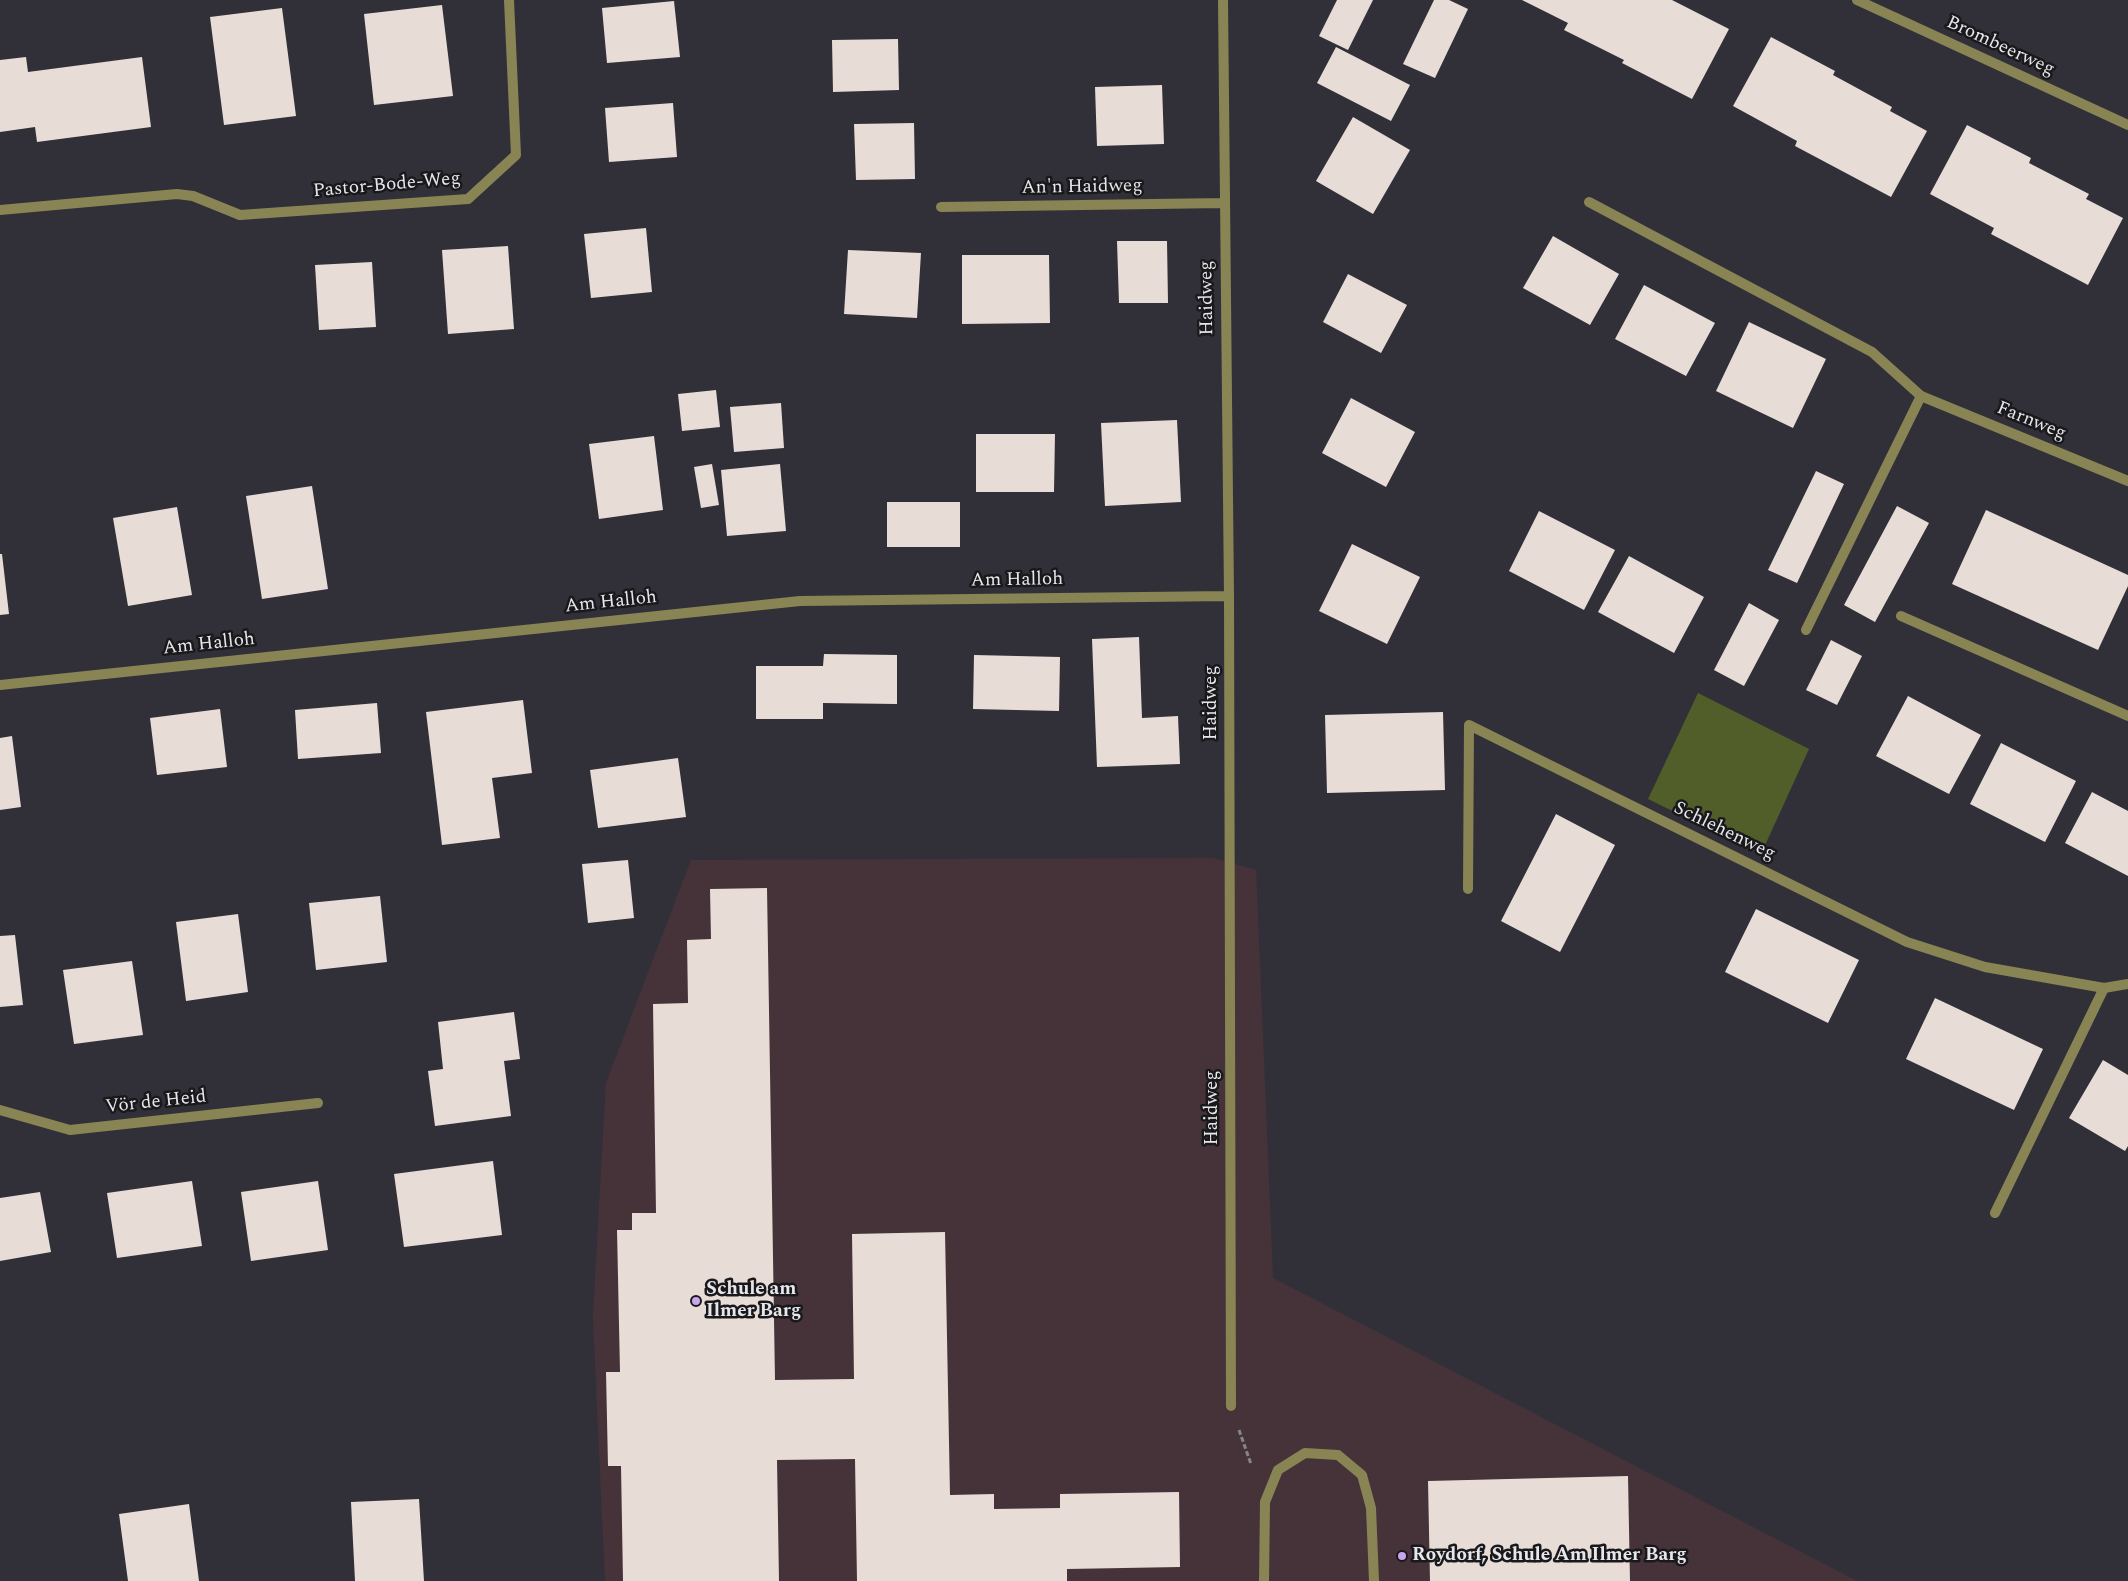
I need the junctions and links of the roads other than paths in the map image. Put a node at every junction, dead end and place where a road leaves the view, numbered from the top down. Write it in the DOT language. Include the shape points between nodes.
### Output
graph roads {
  1 [pos="509,0"];
  2 [pos="1223,0"];
  3 [pos="1857,0"];
  4 [pos="2128,125"];
  5 [pos="1589,202"];
  6 [pos="1224,203"];
  7 [pos="941,207"];
  8 [pos="0,210"];
  9 [pos="1921,396"];
  10 [pos="2128,481"];
  11 [pos="1229,596"];
  12 [pos="1900,616"];
  13 [pos="1806,630"];
  14 [pos="0,685"];
  15 [pos="2128,716"];
  16 [pos="1468,890"];
  17 [pos="2128,984"];
  18 [pos="2104,988"];
  19 [pos="318,1103"];
  20 [pos="0,1110"];
  21 [pos="1995,1213"];
  22 [pos="1231,1406"];
  23 [pos="1264,1581"];
  24 [pos="1374,1581"];
  1 -- 8 [label="street, Pastor-Bode-Weg" via="516,155 468,199 240,215 193,196 177,194"];
  2 -- 6 [label="street, Haidweg"];
  3 -- 4 [label="street, Brombeerweg"];
  5 -- 9 [label="street, Farnweg" via="1872,352"];
  6 -- 7 [label="street, An'n Haidweg"];
  6 -- 11 [label="street, Haidweg"];
  9 -- 10 [label="street, Farnweg"];
  9 -- 13 [label="street"];
  11 -- 14 [label="street, Am Halloh" via="800,601"];
  11 -- 22 [label="street, Haidweg"];
  12 -- 15 [label="street"];
  16 -- 18 [label="street, Schlehenweg" via="1469,725 1907,942 1985,967"];
  17 -- 18 [label="street, Schlehenweg"];
  18 -- 21 [label="street"];
  19 -- 20 [label="street, Vör de Heid" via="70,1130"];
  23 -- 24 [label="street" via="1265,1502 1278,1470 1305,1453 1338,1456 1362,1475 1371,1508"];
}
